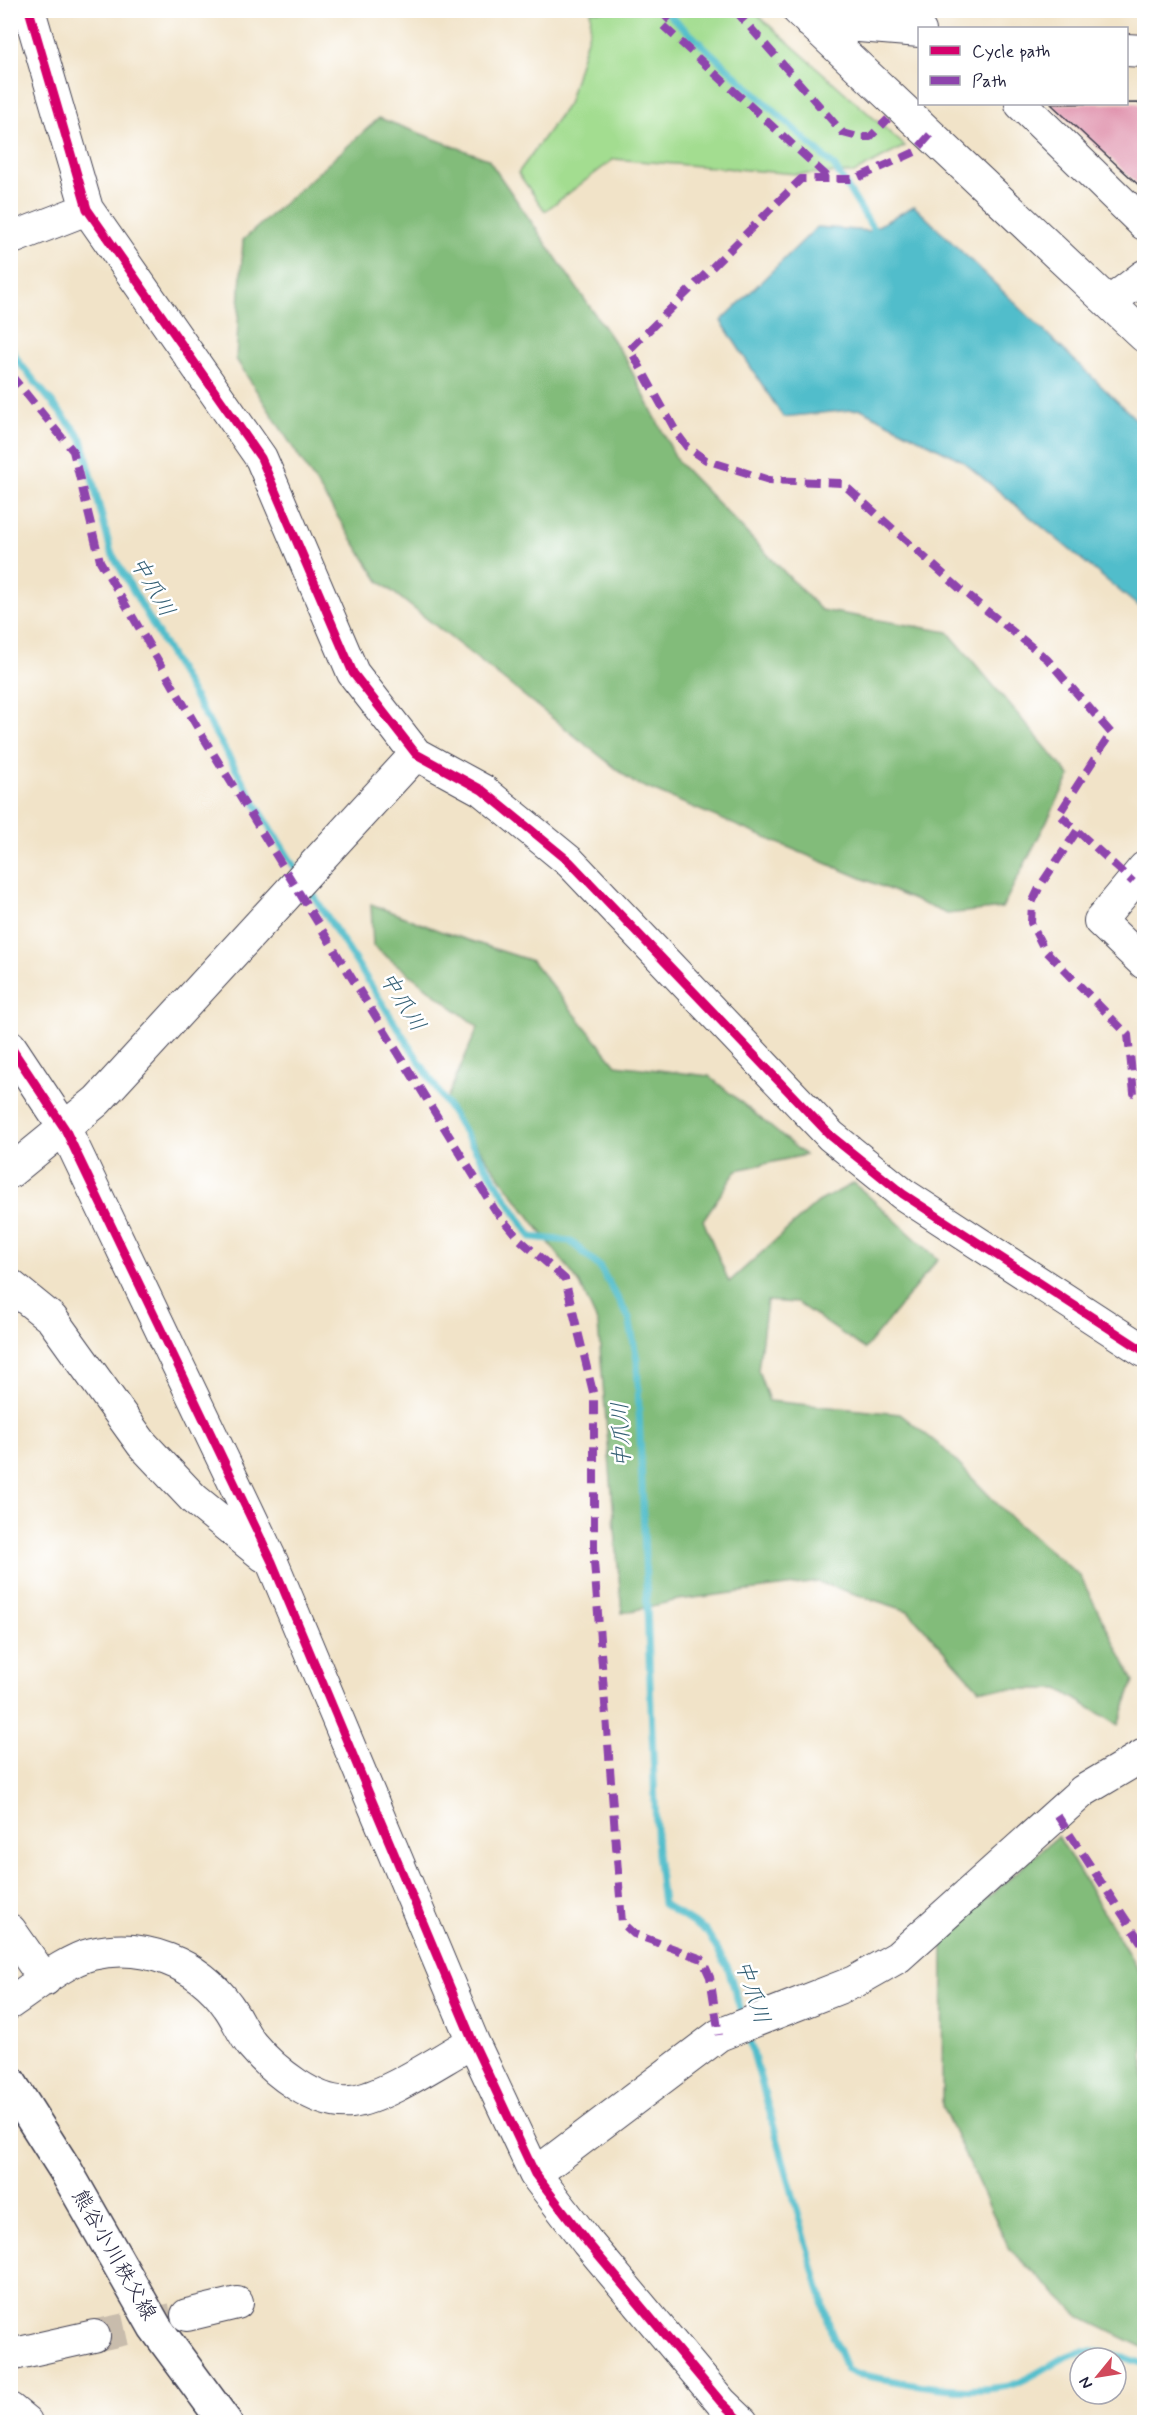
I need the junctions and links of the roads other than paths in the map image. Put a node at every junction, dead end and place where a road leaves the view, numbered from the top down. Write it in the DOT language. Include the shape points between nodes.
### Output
graph roads {
  1 [pos="29,10"];
  2 [pos="804,16"];
  3 [pos="918,31"];
  4 [pos="1128,50"];
  5 [pos="1144,51"];
  6 [pos="1022,105"];
  7 [pos="87,209"];
  8 [pos="1144,224"];
  9 [pos="10,239"];
  10 [pos="1144,276"];
  11 [pos="1109,303"];
  12 [pos="1144,336"];
  13 [pos="416,754"];
  14 [pos="1144,868"];
  15 [pos="1144,963"];
  16 [pos="10,1046"];
  17 [pos="65,1129"];
  18 [pos="10,1172"];
  19 [pos="10,1285"];
  20 [pos="1144,1351"];
  21 [pos="272,1562"];
  22 [pos="1144,1755"];
  23 [pos="10,1930"];
  24 [pos="45,1980"];
  25 [pos="10,2003"];
  26 [pos="473,2042"];
  27 [pos="10,2083"];
  28 [pos="535,2174"];
  29 [pos="237,2303"];
  30 [pos="187,2315"];
  31 [pos="94,2336"];
  32 [pos="10,2355"];
  33 [pos="10,2409"];
  34 [pos="26,2422"];
  35 [pos="225,2422"];
  36 [pos="742,2422"];
  1 -- 7 [label="street"];
  2 -- 3 [label="street"];
  2 -- 11 [label="street"];
  4 -- 5 [label="street"];
  6 -- 8 [label="street"];
  7 -- 9 [label="street"];
  7 -- 13 [label="street" via="261,458 353,673"];
  10 -- 11 [label="street"];
  11 -- 12 [label="street"];
  13 -- 17 [label="street" via="97,1101"];
  13 -- 20 [label="street" via="482,790 570,862 831,1136 903,1194"];
  14 -- 15 [label="street" via="1100,921"];
  16 -- 17 [label="street"];
  17 -- 18 [label="street"];
  17 -- 21 [label="street"];
  19 -- 21 [label="street" via="52,1320 142,1444 164,1468 194,1499"];
  21 -- 26 [label="street"];
  22 -- 28 [label="street" via="1083,1791 898,1957 854,1982 718,2035"];
  23 -- 24 [label="street"];
  24 -- 25 [label="street"];
  24 -- 26 [label="street" via="91,1954 142,1952 171,1959 198,1976 227,2004 252,2045 292,2081 322,2100 351,2102 381,2093"];
  26 -- 28 [label="street"];
  27 -- 35 [label="main road, 熊谷小川秩父線" via="66,2171 155,2327"];
  28 -- 36 [label="street" via="587,2242"];
  29 -- 30 [label="street"];
  31 -- 32 [label="street"];
  33 -- 34 [label="street"];
}
